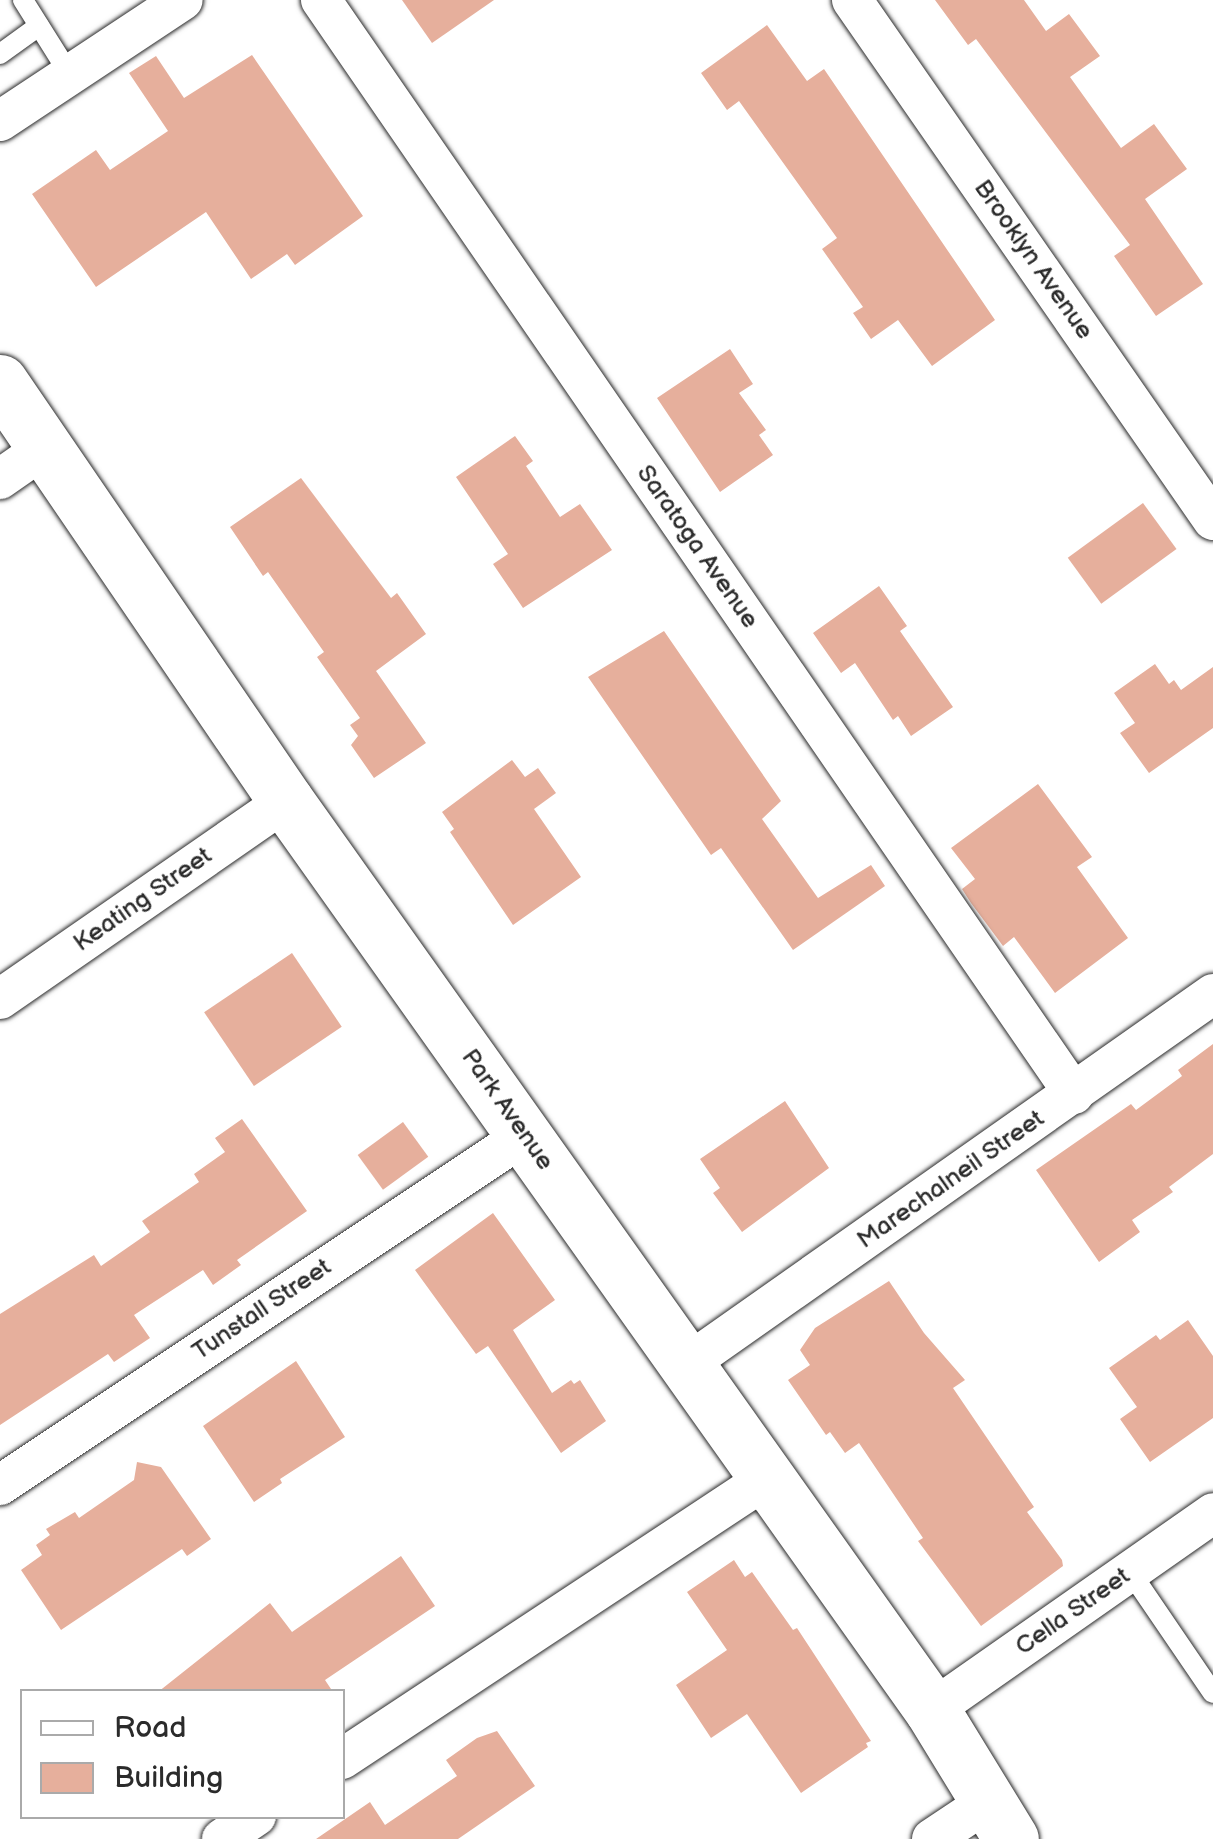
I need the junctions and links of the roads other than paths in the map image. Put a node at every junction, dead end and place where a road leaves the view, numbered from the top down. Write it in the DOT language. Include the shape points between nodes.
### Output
graph roads {
  1 [pos="23,0"];
  2 [pos="183,0"];
  3 [pos="321,0"];
  4 [pos="852,0"];
  5 [pos="40,26"];
  6 [pos="0,54"];
  7 [pos="70,75"];
  8 [pos="0,121"];
  9 [pos="0,382"];
  10 [pos="22,464"];
  11 [pos="1213,520"];
  12 [pos="286,800"];
  13 [pos="1213,994"];
  14 [pos="0,998"];
  15 [pos="1074,1094"];
  16 [pos="525,1135"];
  17 [pos="687,1364"];
  18 [pos="769,1477"];
  19 [pos="0,1485"];
  20 [pos="1213,1514"];
  21 [pos="1130,1572"];
  22 [pos="1213,1694"];
  23 [pos="932,1710"];
  24 [pos="345,1757"];
  25 [pos="252,1819"];
  26 [pos="999,1821"];
  27 [pos="222,1839"];
  28 [pos="932,1839"];
  1 -- 5 [label="lane"];
  2 -- 7 [label="street"];
  3 -- 15 [label="street, Saratoga Avenue"];
  4 -- 11 [label="street, Brooklyn Avenue"];
  5 -- 6 [label="lane"];
  5 -- 7 [label="lane"];
  7 -- 8 [label="street"];
  9 -- 10 [label="main road, Park Avenue"];
  10 -- 12 [label="main road, Park Avenue"];
  12 -- 14 [label="street, Keating Street"];
  12 -- 16 [label="main road, Park Avenue"];
  13 -- 15 [label="street, Marechalneil Street"];
  15 -- 17 [label="street, Marechalneil Street"];
  16 -- 17 [label="main road, Park Avenue"];
  16 -- 19 [label="street, Tunstall Street"];
  17 -- 18 [label="main road, Park Avenue"];
  18 -- 23 [label="main road, Park Avenue"];
  18 -- 24 [label="street"];
  20 -- 21 [label="street, Cella Street"];
  21 -- 22 [label="lane"];
  21 -- 23 [label="street, Cella Street"];
  23 -- 26 [label="main road, Park Avenue"];
  25 -- 27 [label="street"];
  26 -- 28 [label="street"];
}
